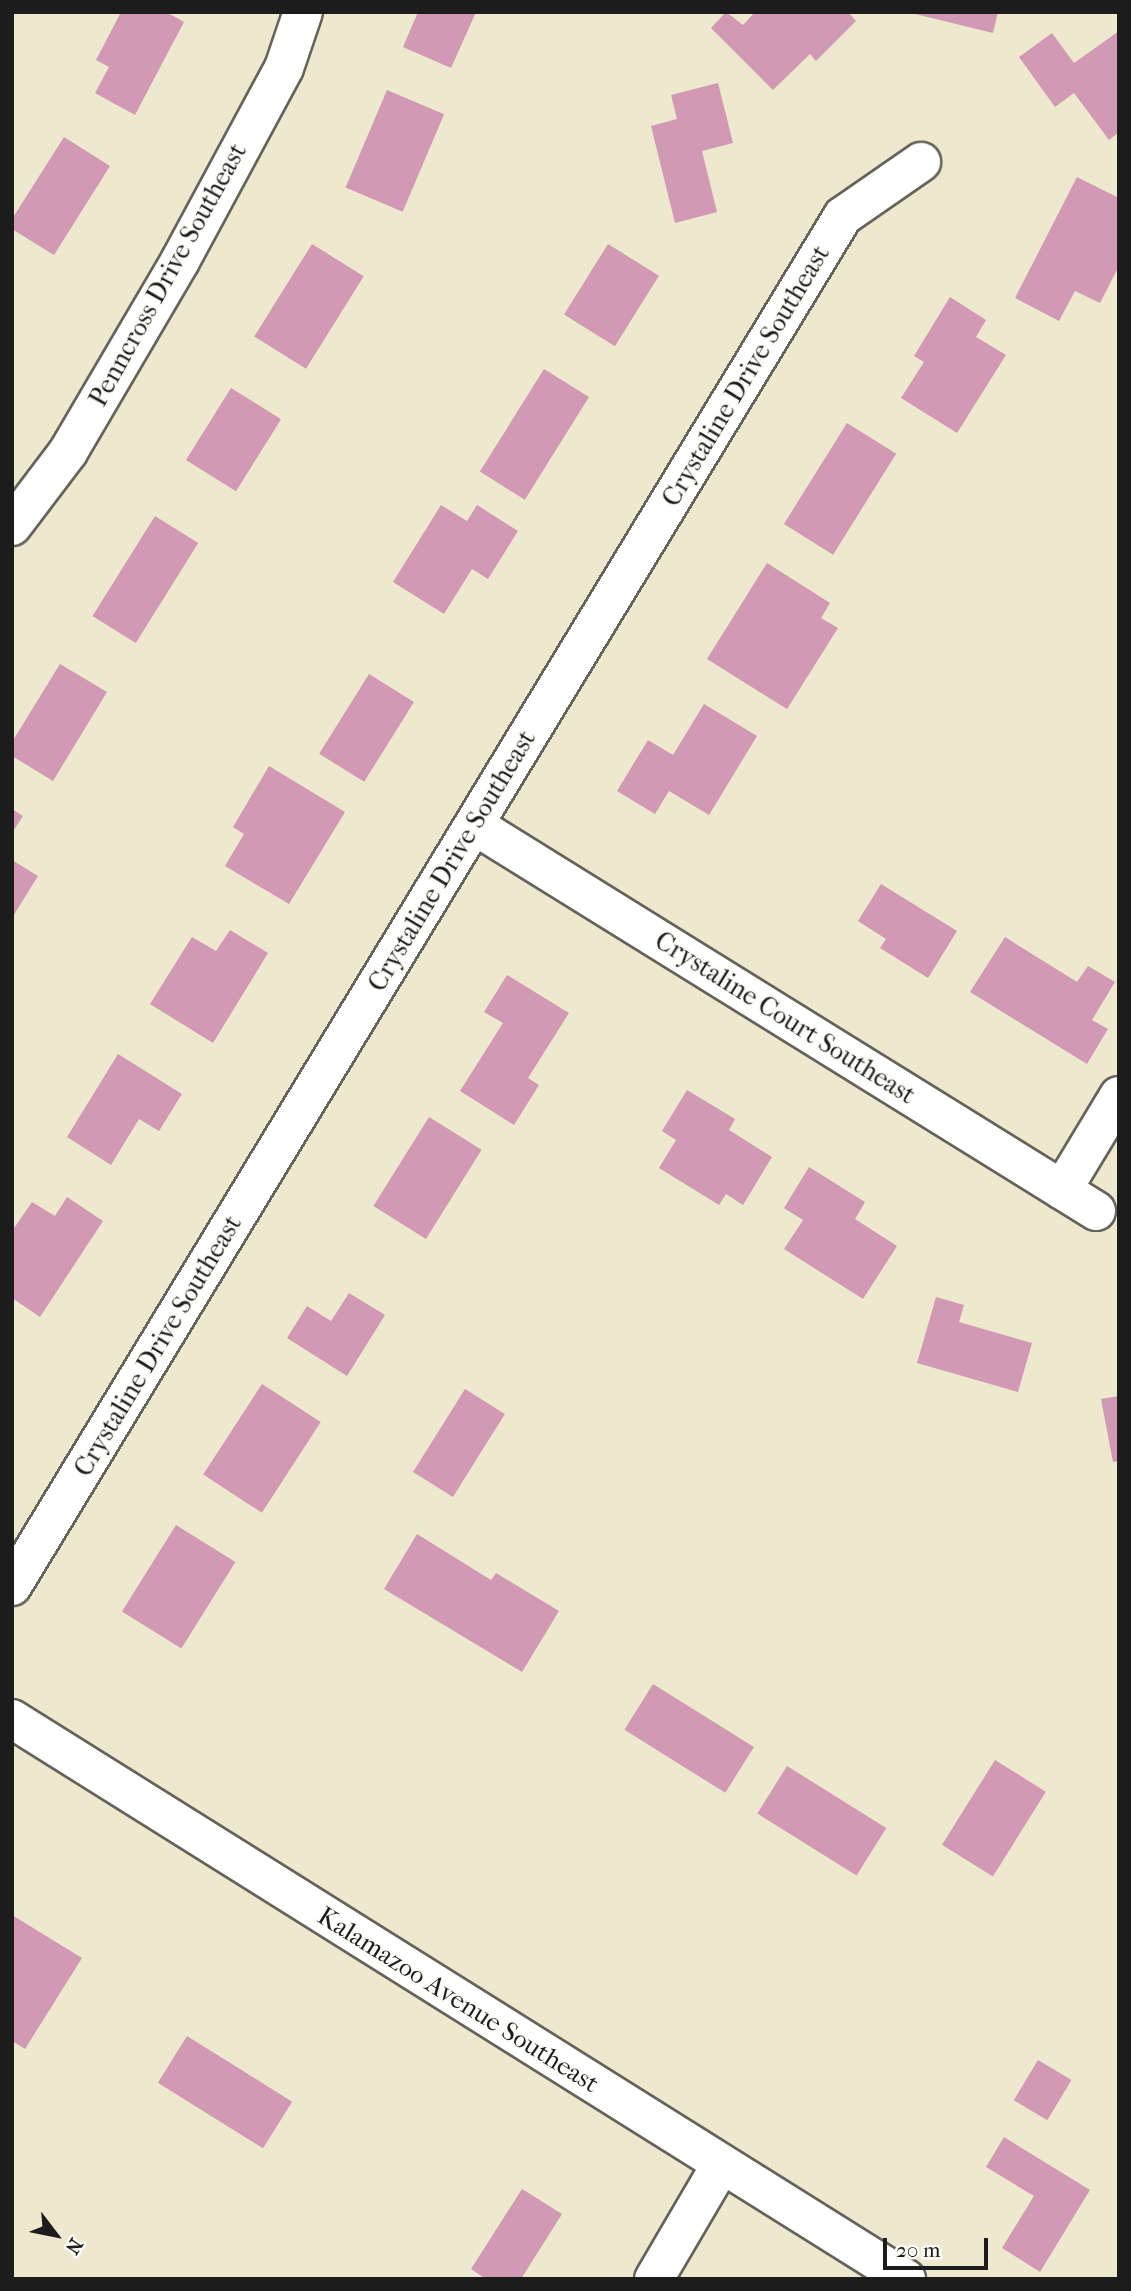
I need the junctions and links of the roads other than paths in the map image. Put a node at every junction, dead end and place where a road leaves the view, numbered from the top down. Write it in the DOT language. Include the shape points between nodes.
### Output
graph roads {
  1 [pos="303,12"];
  2 [pos="921,162"];
  3 [pos="12,526"];
  4 [pos="474,825"];
  5 [pos="1119,1096"];
  6 [pos="1062,1190"];
  7 [pos="1096,1211"];
  8 [pos="12,1586"];
  9 [pos="12,1719"];
  10 [pos="721,2165"];
  11 [pos="654,2279"];
  12 [pos="906,2279"];
  1 -- 3 [label="street, Penncross Drive Southeast" via="284,68 180,261 68,452"];
  2 -- 4 [label="street, Crystaline Drive Southeast" via="843,216"];
  4 -- 6 [label="street, Crystaline Court Southeast"];
  4 -- 8 [label="street, Crystaline Drive Southeast"];
  5 -- 6 [label="street"];
  6 -- 7 [label="street, Crystaline Court Southeast"];
  9 -- 10 [label="street, Kalamazoo Avenue Southeast"];
  10 -- 11 [label="street"];
  10 -- 12 [label="street, Kalamazoo Avenue Southeast"];
}
